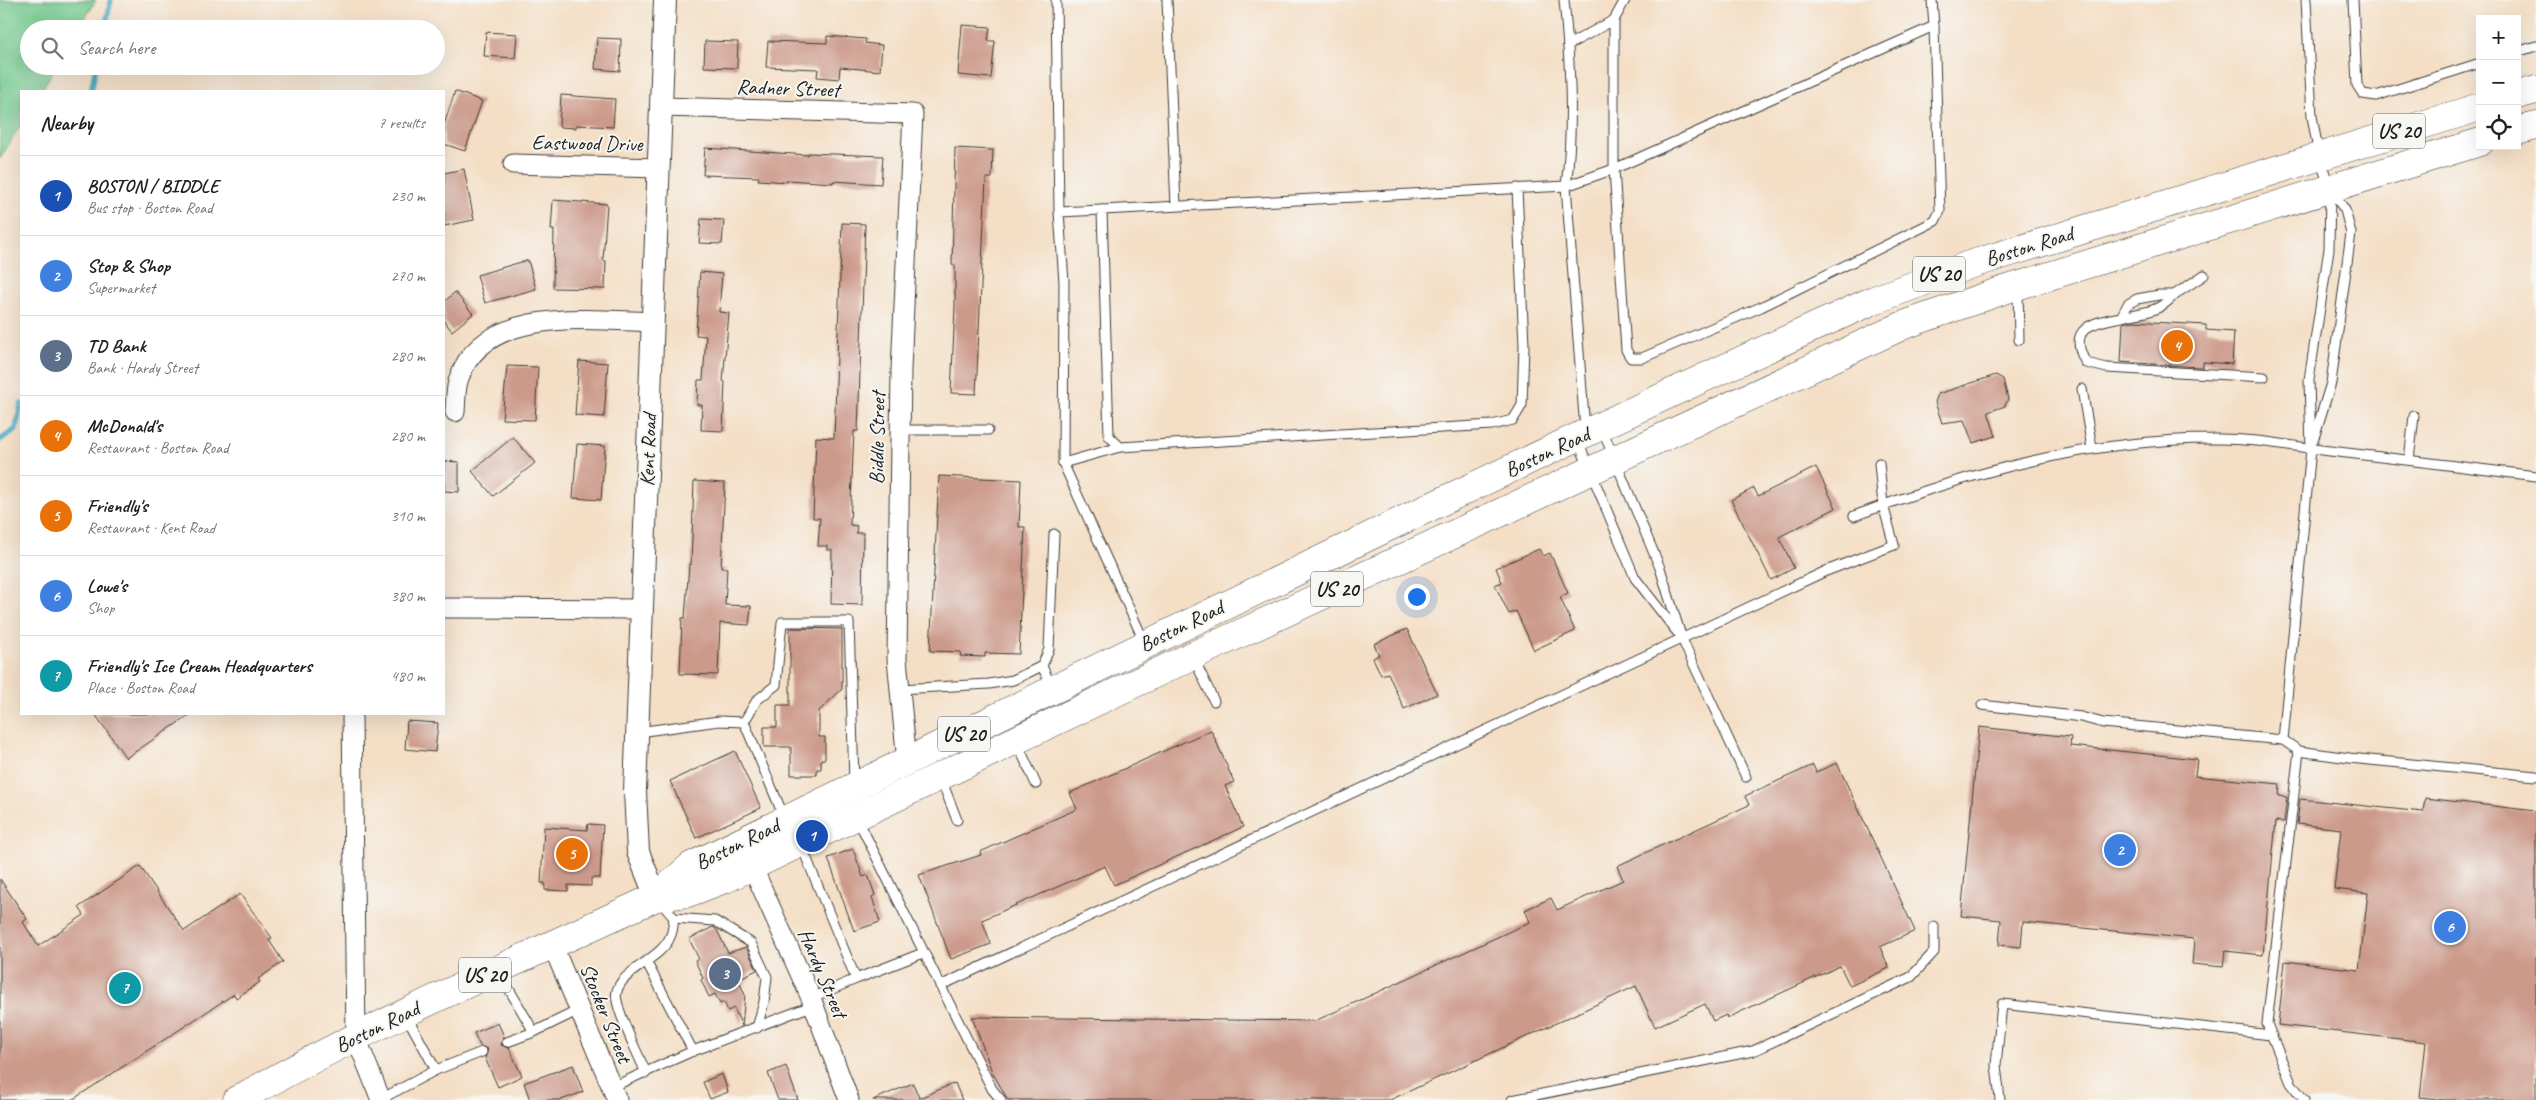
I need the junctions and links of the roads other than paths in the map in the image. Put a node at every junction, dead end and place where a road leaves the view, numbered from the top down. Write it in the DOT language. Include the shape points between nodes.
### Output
graph roads {
  1 [pos="665,0"];
  2 [pos="1056,0"];
  3 [pos="1167,0"];
  4 [pos="1564,0"];
  5 [pos="1625,0"];
  6 [pos="1932,0"];
  7 [pos="2306,0"];
  8 [pos="2353,0"];
  9 [pos="1614,20"];
  10 [pos="1934,26"];
  11 [pos="1568,45"];
  12 [pos="2536,46"];
  13 [pos="2521,51"];
  14 [pos="2476,65"];
  15 [pos="2536,90"];
  16 [pos="2521,94"];
  17 [pos="662,106"];
  18 [pos="2476,108"];
  19 [pos="913,114"];
  20 [pos="2536,126"];
  21 [pos="2521,130"];
  22 [pos="2476,143"];
  23 [pos="2319,156"];
  24 [pos="513,164"];
  25 [pos="659,168"];
  26 [pos="1614,169"];
  27 [pos="1566,186"];
  28 [pos="1517,188"];
  29 [pos="2330,189"];
  30 [pos="1176,206"];
  31 [pos="1102,210"];
  32 [pos="1059,212"];
  33 [pos="2204,274"];
  34 [pos="2018,286"];
  35 [pos="2174,295"];
  36 [pos="2121,316"];
  37 [pos="653,322"];
  38 [pos="2019,340"];
  39 [pos="2264,377"];
  40 [pos="2082,389"];
  41 [pos="455,412"];
  42 [pos="2414,416"];
  43 [pos="900,430"];
  44 [pos="988,430"];
  45 [pos="1588,433"];
  46 [pos="1120,447"];
  47 [pos="2092,448"];
  48 [pos="2311,449"];
  49 [pos="2409,460"];
  50 [pos="1063,463"];
  51 [pos="1879,463"];
  52 [pos="1600,465"];
  53 [pos="2536,476"];
  54 [pos="1883,505"];
  55 [pos="1854,516"];
  56 [pos="1054,534"];
  57 [pos="445,608"];
  58 [pos="642,609"];
  59 [pos="1682,639"];
  60 [pos="1145,644"];
  61 [pos="1192,656"];
  62 [pos="1047,678"];
  63 [pos="900,689"];
  64 [pos="1214,701"];
  65 [pos="1982,705"];
  66 [pos="352,715"];
  67 [pos="744,722"];
  68 [pos="637,732"];
  69 [pos="1016,740"];
  70 [pos="2283,740"];
  71 [pos="2299,751"];
  72 [pos="907,762"];
  73 [pos="2536,776"];
  74 [pos="940,777"];
  75 [pos="1746,778"];
  76 [pos="1036,784"];
  77 [pos="854,788"];
  78 [pos="856,817"];
  79 [pos="957,820"];
  80 [pos="785,821"];
  81 [pos="800,843"];
  82 [pos="752,866"];
  83 [pos="656,897"];
  84 [pos="674,918"];
  85 [pos="1934,926"];
  86 [pos="552,944"];
  87 [pos="923,952"];
  88 [pos="647,963"];
  89 [pos="497,969"];
  90 [pos="856,979"];
  91 [pos="940,986"];
  92 [pos="812,1002"];
  93 [pos="579,1010"];
  94 [pos="405,1012"];
  95 [pos="757,1028"];
  96 [pos="534,1032"];
  97 [pos="2272,1035"];
  98 [pos="507,1042"];
  99 [pos="358,1044"];
  100 [pos="693,1051"];
  101 [pos="482,1052"];
  102 [pos="436,1070"];
  103 [pos="646,1072"];
  104 [pos="614,1093"];
  105 [pos="381,1099"];
  106 [pos="237,1100"];
  107 [pos="849,1100"];
  108 [pos="1001,1100"];
  109 [pos="1512,1100"];
  110 [pos="2000,1100"];
  111 [pos="2304,1100"];
  1 -- 17 [label="street, Kent Road"];
  2 -- 32 [label="lane"];
  3 -- 30 [label="lane"];
  4 -- 11 [label="lane"];
  5 -- 9 [label="lane"];
  6 -- 10 [label="lane"];
  7 -- 23 [label="lane" via="2312,116"];
  8 -- 14 [label="lane" via="2357,85 2363,94 2376,96"];
  9 -- 11 [label="lane"];
  9 -- 26 [label="lane"];
  10 -- 26 [label="lane"];
  10 -- 26 [label="lane" via="1940,211 1935,221 1761,306 1642,358 1631,358 1626,350"];
  11 -- 27 [label="lane" via="1571,150"];
  12 -- 13 [label="lane"];
  15 -- 16 [label="main road"];
  17 -- 19 [label="street, Radner Street"];
  17 -- 25 [label="street, Kent Road"];
  18 -- 23 [label="main road, Boston Road / US 20"];
  19 -- 43 [label="street, Biddle Street"];
  20 -- 21 [label="main road"];
  22 -- 29 [label="main road, Boston Road / US 20"];
  23 -- 29 [label="lane"];
  23 -- 45 [label="main road, Boston Road / US 20" via="1905,287"];
  24 -- 25 [label="street, Eastwood Drive"];
  25 -- 37 [label="street, Kent Road"];
  26 -- 27 [label="lane"];
  27 -- 28 [label="lane"];
  27 -- 45 [label="lane"];
  28 -- 30 [label="lane"];
  28 -- 46 [label="lane" via="1524,346 1522,405 1513,420 1492,425"];
  29 -- 34 [label="main road, Boston Road / US 20"];
  29 -- 48 [label="lane" via="2330,248 2309,380"];
  29 -- 48 [label="lane" via="2347,217 2350,244 2331,383"];
  30 -- 31 [label="lane"];
  31 -- 32 [label="lane"];
  31 -- 46 [label="lane" via="1109,436"];
  32 -- 50 [label="lane" via="1064,282"];
  33 -- 35 [label="lane"];
  34 -- 38 [label="lane"];
  34 -- 52 [label="main road, Boston Road / US 20" via="1904,325"];
  35 -- 36 [label="lane" via="2156,310"];
  35 -- 36 [label="lane" via="2137,299 2128,304"];
  36 -- 39 [label="lane" via="2092,322 2084,329 2080,353 2086,363 2107,368"];
  37 -- 41 [label="street" via="554,320 509,330 484,346 463,368 458,380"];
  37 -- 58 [label="street, Kent Road"];
  40 -- 47 [label="lane"];
  42 -- 49 [label="lane"];
  43 -- 44 [label="lane"];
  43 -- 63 [label="street, Biddle Street" via="897,659"];
  45 -- 52 [label="lane"];
  45 -- 52 [label="lane"];
  45 -- 60 [label="main road, Boston Road / US 20"];
  46 -- 50 [label="lane"];
  47 -- 48 [label="lane" via="2214,439"];
  47 -- 54 [label="lane" via="1929,488"];
  48 -- 49 [label="lane"];
  48 -- 70 [label="lane"];
  49 -- 53 [label="lane"];
  50 -- 60 [label="lane"];
  51 -- 54 [label="lane"];
  52 -- 59 [label="lane" via="1660,568"];
  52 -- 59 [label="lane" via="1636,578"];
  52 -- 61 [label="main road, Boston Road / US 20"];
  54 -- 55 [label="lane"];
  54 -- 59 [label="lane" via="1894,545 1826,571"];
  56 -- 62 [label="lane"];
  57 -- 58 [label="street"];
  58 -- 68 [label="street, Kent Road"];
  59 -- 75 [label="lane"];
  59 -- 91 [label="lane"];
  60 -- 62 [label="main road, Boston Road / US 20"];
  61 -- 64 [label="lane"];
  61 -- 69 [label="main road, Boston Road / US 20"];
  62 -- 63 [label="lane"];
  62 -- 72 [label="main road, Boston Road / US 20"];
  63 -- 72 [label="street, Biddle Street"];
  65 -- 70 [label="lane" via="2081,717 2103,723"];
  66 -- 99 [label="street"];
  67 -- 68 [label="lane" via="719,721"];
  67 -- 77 [label="lane" via="756,700 776,685 782,622 849,622"];
  67 -- 80 [label="lane"];
  68 -- 83 [label="street, Kent Road" via="638,852"];
  69 -- 74 [label="main road, Boston Road / US 20"];
  69 -- 76 [label="lane"];
  70 -- 71 [label="lane"];
  71 -- 73 [label="lane"];
  71 -- 97 [label="lane" via="2267,1024"];
  72 -- 77 [label="main road, Boston Road / US 20"];
  74 -- 78 [label="main road, Boston Road / US 20"];
  74 -- 79 [label="lane"];
  77 -- 80 [label="main road, Boston Road / US 20"];
  78 -- 81 [label="main road, Boston Road / US 20"];
  78 -- 87 [label="lane"];
  80 -- 83 [label="main road, Boston Road / US 20" via="690,866"];
  81 -- 82 [label="main road, Boston Road / US 20"];
  81 -- 90 [label="lane"];
  82 -- 83 [label="main road, Boston Road / US 20" via="701,889"];
  82 -- 92 [label="street, Hardy Street"];
  83 -- 84 [label="lane"];
  83 -- 86 [label="main road, Boston Road / US 20"];
  84 -- 88 [label="lane" via="670,938"];
  84 -- 95 [label="lane" via="715,921 752,943 767,977"];
  85 -- 109 [label="lane" via="1934,952 1911,977 1753,1052"];
  86 -- 89 [label="main road, Boston Road / US 20"];
  86 -- 93 [label="street, Stocker Street"];
  87 -- 90 [label="lane"];
  87 -- 91 [label="lane"];
  88 -- 100 [label="lane"];
  88 -- 103 [label="lane" via="627,975 618,985 616,1000"];
  89 -- 94 [label="main road, Boston Road / US 20"];
  89 -- 96 [label="lane"];
  90 -- 92 [label="lane"];
  91 -- 108 [label="lane" via="992,1089"];
  92 -- 95 [label="lane"];
  92 -- 107 [label="street, Hardy Street"];
  93 -- 96 [label="lane"];
  93 -- 104 [label="street, Stocker Street"];
  94 -- 99 [label="main road, Boston Road / US 20"];
  94 -- 102 [label="lane"];
  95 -- 100 [label="lane"];
  96 -- 98 [label="lane"];
  97 -- 110 [label="lane" via="2002,1004 1996,1065"];
  97 -- 111 [label="lane" via="2291,1083"];
  99 -- 105 [label="street"];
  99 -- 106 [label="main road, Boston Road / US 20"];
  100 -- 103 [label="lane"];
  101 -- 102 [label="lane"];
  102 -- 105 [label="lane"];
  103 -- 104 [label="lane"];
}
